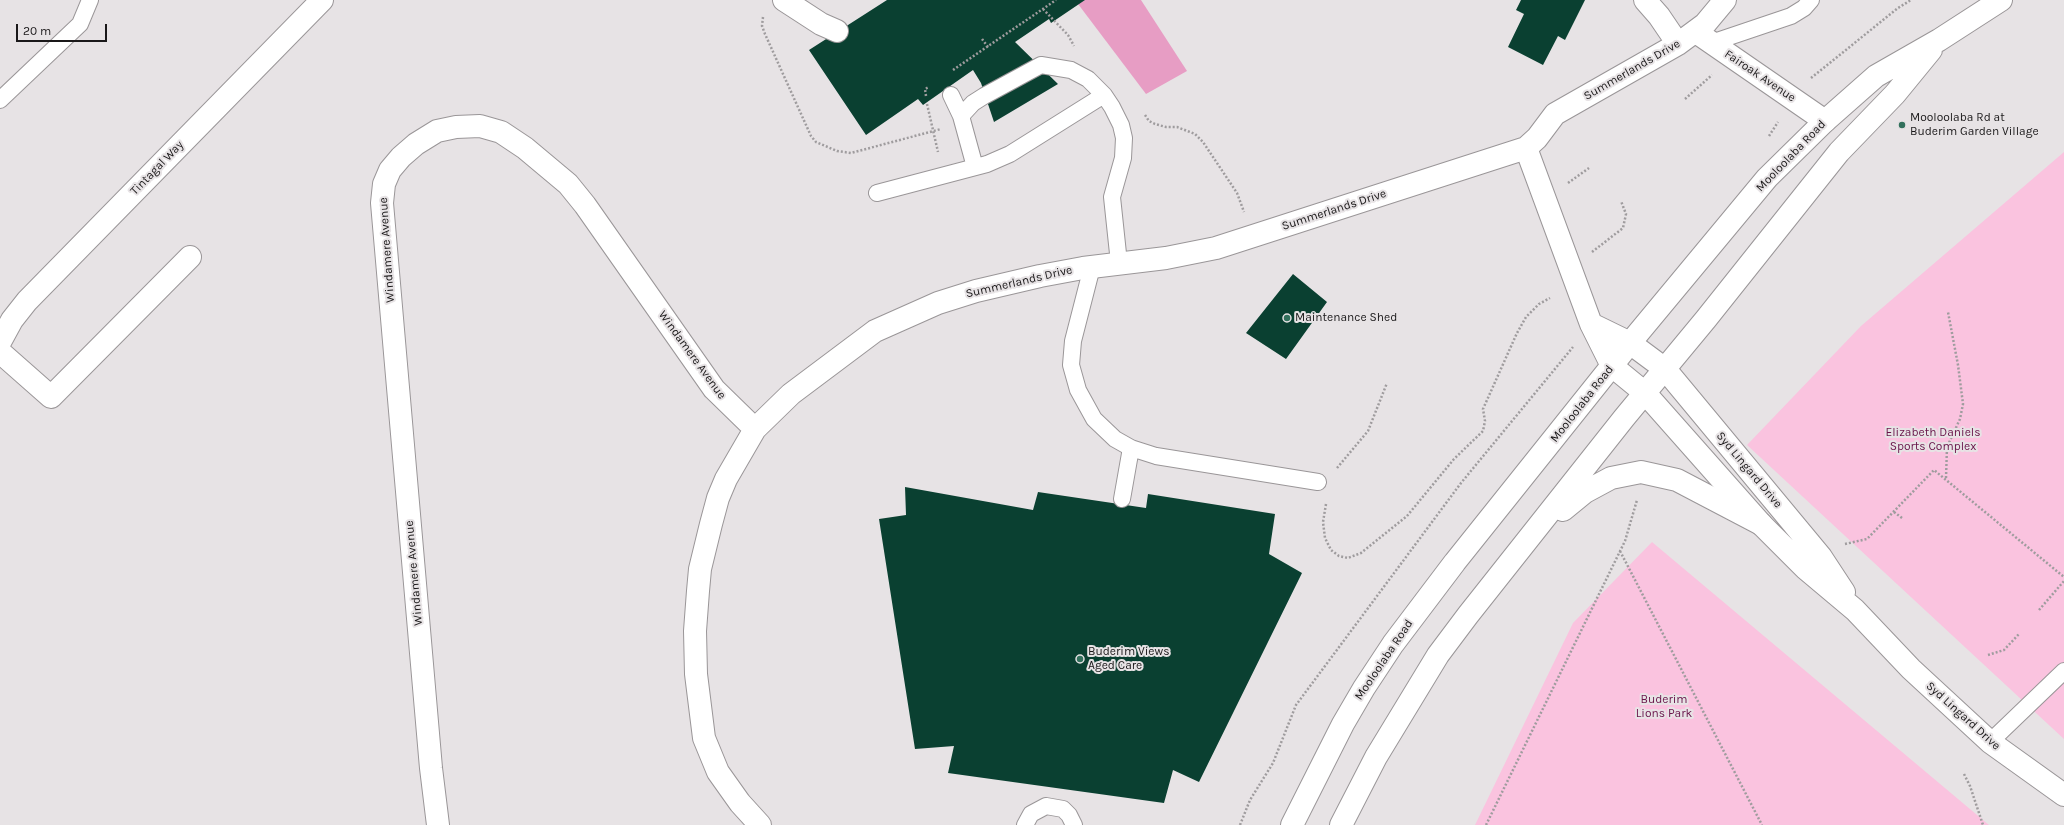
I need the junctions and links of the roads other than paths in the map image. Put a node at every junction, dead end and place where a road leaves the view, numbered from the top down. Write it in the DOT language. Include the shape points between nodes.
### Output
graph roads {
  1 [pos="90,0"];
  2 [pos="322,0"];
  3 [pos="784,0"];
  4 [pos="1645,0"];
  5 [pos="1725,0"];
  6 [pos="1811,0"];
  7 [pos="2001,0"];
  8 [pos="837,31"];
  9 [pos="1939,40"];
  10 [pos="1711,42"];
  11 [pos="1678,44"];
  12 [pos="951,95"];
  13 [pos="1104,95"];
  14 [pos="0,100"];
  15 [pos="961,116"];
  16 [pos="1825,120"];
  17 [pos="1526,148"];
  18 [pos="975,167"];
  19 [pos="877,193"];
  20 [pos="190,257"];
  21 [pos="1119,263"];
  22 [pos="1092,267"];
  23 [pos="1591,324"];
  24 [pos="0,342"];
  25 [pos="1630,343"];
  26 [pos="0,352"];
  27 [pos="1612,366"];
  28 [pos="1665,369"];
  29 [pos="1645,393"];
  30 [pos="755,429"];
  31 [pos="1131,448"];
  32 [pos="1318,482"];
  33 [pos="1122,499"];
  34 [pos="1762,524"];
  35 [pos="1523,547"];
  36 [pos="1855,610"];
  37 [pos="2064,671"];
  38 [pos="1990,742"];
  39 [pos="2064,795"];
  40 [pos="438,825"];
  41 [pos="760,825"];
  42 [pos="1025,825"];
  43 [pos="1074,825"];
  44 [pos="1292,825"];
  45 [pos="1341,825"];
  1 -- 14 [label="lane" via="80,24"];
  2 -- 24 [label="street, Tintagal Way" via="27,301 12,320"];
  3 -- 8 [label="street" via="821,24"];
  4 -- 11 [label="street"];
  5 -- 10 [label="street, Summerlands Drive"];
  6 -- 10 [label="lane" via="1791,16"];
  7 -- 9 [label="street, Mooloolaba Road"];
  9 -- 16 [label="street, Mooloolaba Road" via="1876,76"];
  9 -- 28 [label="street, Mooloolaba Road" via="1895,94 1839,152"];
  10 -- 11 [label="street, Summerlands Drive"];
  10 -- 16 [label="street, Fairoak Avenue"];
  11 -- 17 [label="street, Summerlands Drive" via="1555,114 1538,138"];
  12 -- 15 [label="lane"];
  13 -- 15 [label="lane" via="1088,79 1071,70 1041,65 984,96"];
  13 -- 18 [label="lane" via="1010,154"];
  13 -- 21 [label="lane" via="1121,125 1124,138 1123,158 1112,197"];
  15 -- 18 [label="lane"];
  16 -- 25 [label="street, Mooloolaba Road" via="1767,178"];
  17 -- 21 [label="street, Summerlands Drive" via="1216,248 1166,258"];
  17 -- 23 [label="street"];
  18 -- 19 [label="lane"];
  20 -- 26 [label="street" via="51,396"];
  21 -- 22 [label="street, Summerlands Drive"];
  22 -- 30 [label="street, Summerlands Drive" via="1027,278 976,291 907,316 875,331 791,394"];
  22 -- 31 [label="lane" via="1073,341 1071,365 1078,390 1094,419 1115,439"];
  23 -- 25 [label="street, Syd Lingard Drive"];
  23 -- 27 [label="street"];
  25 -- 27 [label="street, Mooloolaba Road"];
  25 -- 28 [label="street, Syd Lingard Drive"];
  27 -- 29 [label="street, Syd Lingard Drive"];
  27 -- 44 [label="street, Mooloolaba Road" via="1455,562 1393,644 1343,724"];
  28 -- 29 [label="street, Mooloolaba Road"];
  28 -- 36 [label="street, Syd Lingard Drive" via="1821,557"];
  29 -- 34 [label="street, Syd Lingard Drive"];
  29 -- 35 [label="street, Mooloolaba Road"];
  30 -- 40 [label="street, Windamere Avenue" via="714,389 568,184 525,148 501,132 480,126 456,127 437,132 416,144 390,170 384,184 382,204"];
  30 -- 41 [label="street, Summerlands Drive" via="744,445 718,498 700,569 695,638 701,721 710,755 736,798"];
  31 -- 32 [label="lane" via="1156,456"];
  31 -- 33 [label="lane"];
  34 -- 35 [label="street" via="1677,480 1641,472 1611,478 1585,492"];
  34 -- 36 [label="street, Syd Lingard Drive" via="1804,568"];
  35 -- 45 [label="street, Mooloolaba Road" via="1438,655 1376,757"];
  36 -- 38 [label="street, Syd Lingard Drive" via="1911,669"];
  37 -- 38 [label="lane"];
  38 -- 39 [label="street, Syd Lingard Drive"];
  42 -- 43 [label="lane" via="1031,814 1046,806 1063,809"];
}
